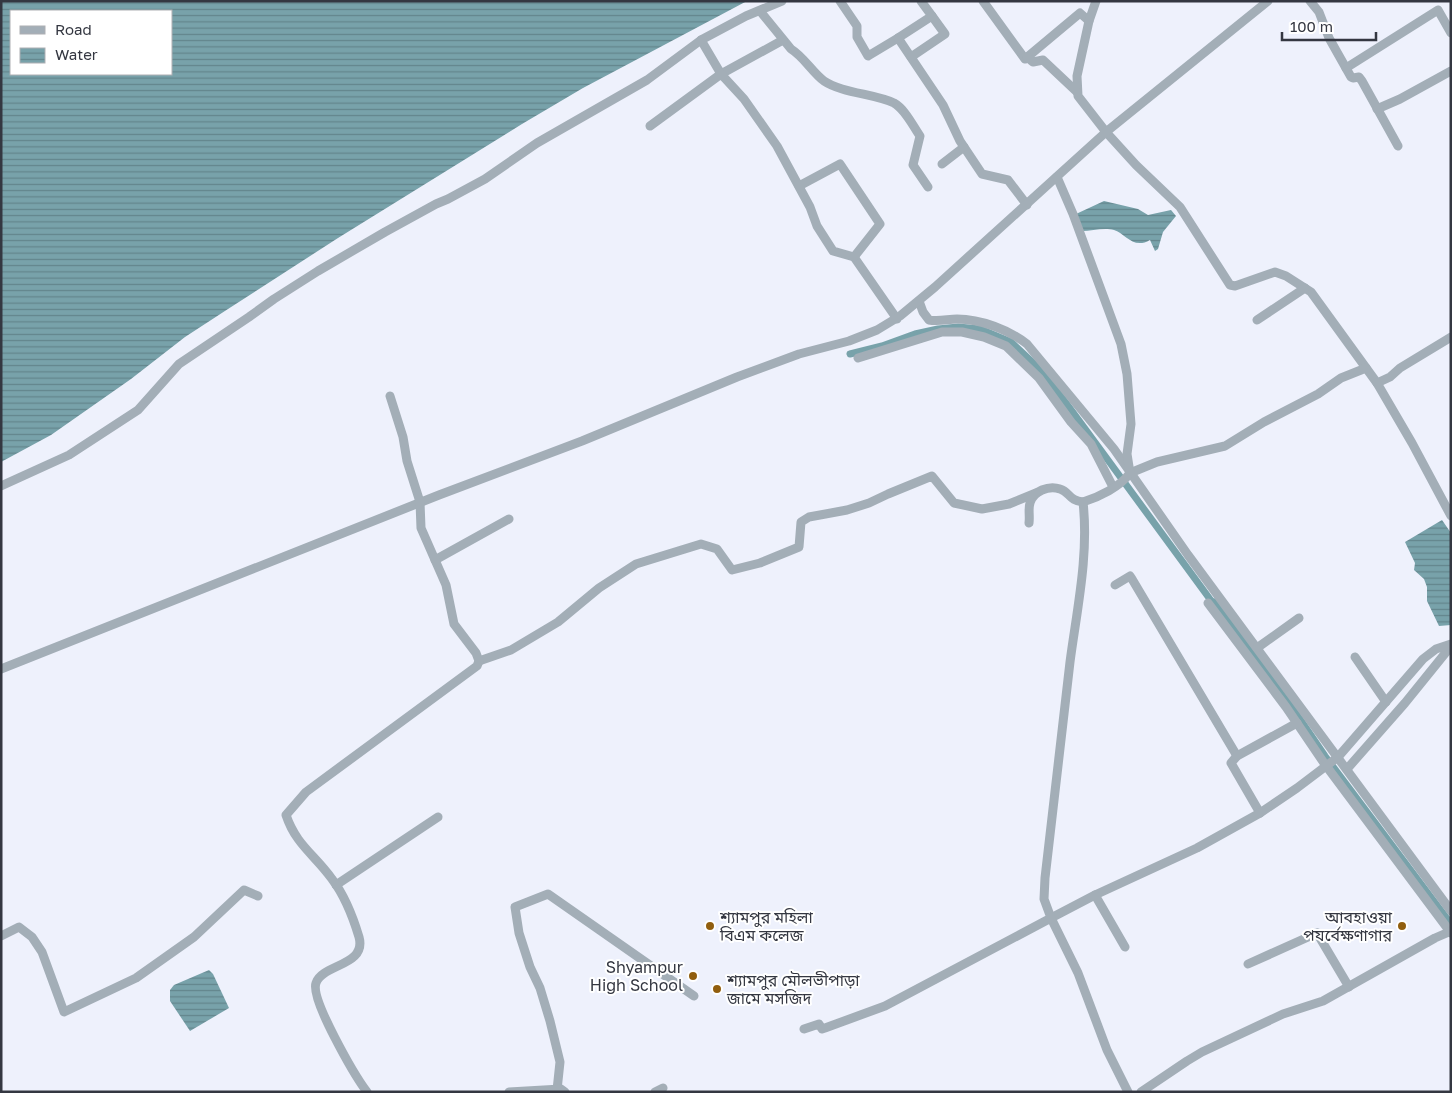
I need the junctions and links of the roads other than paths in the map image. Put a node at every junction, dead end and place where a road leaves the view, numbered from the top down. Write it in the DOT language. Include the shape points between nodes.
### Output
graph roads {
  1 [pos="782,1"];
  2 [pos="840,1"];
  3 [pos="921,1"];
  4 [pos="983,1"];
  5 [pos="1096,1"];
  6 [pos="1268,1"];
  7 [pos="1310,1"];
  8 [pos="760,10"];
  9 [pos="932,16"];
  10 [pos="1089,21"];
  11 [pos="1451,32"];
  12 [pos="898,38"];
  13 [pos="701,40"];
  14 [pos="783,40"];
  15 [pos="911,57"];
  16 [pos="1027,57"];
  17 [pos="1346,68"];
  18 [pos="1451,71"];
  19 [pos="720,74"];
  20 [pos="1077,92"];
  21 [pos="1377,109"];
  22 [pos="650,126"];
  23 [pos="1106,132"];
  24 [pos="1398,146"];
  25 [pos="964,148"];
  26 [pos="942,164"];
  27 [pos="1057,177"];
  28 [pos="799,186"];
  29 [pos="928,187"];
  30 [pos="1027,204"];
  31 [pos="854,257"];
  32 [pos="1305,288"];
  33 [pos="919,301"];
  34 [pos="896,318"];
  35 [pos="1257,320"];
  36 [pos="1451,337"];
  37 [pos="858,358"];
  38 [pos="1366,368"];
  39 [pos="1047,380"];
  40 [pos="1377,383"];
  41 [pos="390,396"];
  42 [pos="1129,475"];
  43 [pos="1,486"];
  44 [pos="1115,486"];
  45 [pos="1036,493"];
  46 [pos="420,502"];
  47 [pos="1083,502"];
  48 [pos="1451,516"];
  49 [pos="509,519"];
  50 [pos="1029,523"];
  51 [pos="435,560"];
  52 [pos="1115,585"];
  53 [pos="1208,603"];
  54 [pos="1299,618"];
  55 [pos="1451,645"];
  56 [pos="1257,648"];
  57 [pos="1354,657"];
  58 [pos="479,661"];
  59 [pos="1,669"];
  60 [pos="1386,702"];
  61 [pos="1297,723"];
  62 [pos="1236,756"];
  63 [pos="1338,757"];
  64 [pos="1327,766"];
  65 [pos="1347,769"];
  66 [pos="1260,813"];
  67 [pos="438,817"];
  68 [pos="336,885"];
  69 [pos="1095,895"];
  70 [pos="258,896"];
  71 [pos="1451,911"];
  72 [pos="1051,918"];
  73 [pos="1450,932"];
  74 [pos="1,936"];
  75 [pos="1125,947"];
  76 [pos="1248,964"];
  77 [pos="1348,987"];
  78 [pos="694,996"];
  79 [pos="804,1029"];
  80 [pos="561,1091"];
  81 [pos="367,1092"];
  82 [pos="509,1092"];
  83 [pos="1128,1092"];
  84 [pos="1142,1092"];
  1 -- 8 [label="street"];
  2 -- 12 [label="street" via="857,26 857,37 868,56"];
  3 -- 9 [label="street"];
  4 -- 16 [label="street" via="1025,59"];
  5 -- 10 [label="street"];
  6 -- 23 [label="street"];
  7 -- 17 [label="street" via="1319,12"];
  8 -- 13 [label="street"];
  8 -- 14 [label="street"];
  9 -- 12 [label="street"];
  9 -- 15 [label="street" via="945,34"];
  10 -- 16 [label="street" via="1080,13"];
  10 -- 20 [label="street" via="1077,76"];
  11 -- 17 [label="street" via="1438,10"];
  12 -- 15 [label="street"];
  13 -- 19 [label="street"];
  13 -- 43 [label="street" via="647,80 274,299 179,364 138,410 69,455"];
  14 -- 19 [label="street"];
  14 -- 29 [label="street" via="825,82 894,103 902,110 920,136 914,165"];
  15 -- 25 [label="street" via="943,105"];
  16 -- 20 [label="street" via="1033,62 1043,60"];
  17 -- 21 [label="street" via="1353,78 1359,77"];
  18 -- 21 [label="street"];
  19 -- 22 [label="street"];
  19 -- 28 [label="street" via="744,99 777,146"];
  20 -- 23 [label="street"];
  21 -- 24 [label="street"];
  23 -- 27 [label="street"];
  23 -- 32 [label="street" via="1180,207 1230,285 1275,272"];
  25 -- 26 [label="street"];
  25 -- 30 [label="street" via="982,174 1008,180"];
  27 -- 30 [label="street"];
  27 -- 42 [label="street" via="1121,344 1131,424 1127,454"];
  28 -- 31 [label="street" via="832,251"];
  28 -- 31 [label="street" via="840,164 880,224"];
  30 -- 33 [label="street"];
  31 -- 34 [label="street"];
  32 -- 35 [label="street"];
  32 -- 38 [label="street" via="1326,310"];
  33 -- 34 [label="street"];
  33 -- 39 [label="street" via="929,320 978,322 1013,333 1027,344"];
  34 -- 46 [label="street" via="849,341 746,373 582,441"];
  36 -- 40 [label="street"];
  37 -- 39 [label="street" via="942,332 962,332 1006,346"];
  38 -- 40 [label="street"];
  38 -- 42 [label="street" via="1341,378 1225,446 1157,462"];
  39 -- 42 [label="street" via="1114,450"];
  39 -- 44 [label="street" via="1091,444 1109,482"];
  40 -- 48 [label="street"];
  41 -- 46 [label="street"];
  42 -- 44 [label="street"];
  42 -- 56 [label="street"];
  44 -- 47 [label="street"];
  45 -- 47 [label="street" via="1050,488 1061,489 1075,501"];
  45 -- 50 [label="street" via="1030,502"];
  45 -- 58 [label="street" via="1010,504 982,509 954,503 932,476 869,503 809,517 802,522 799,547 760,563 732,570 717,549 701,544 670,553 636,564 599,588 558,622 511,650"];
  46 -- 51 [label="street" via="421,528"];
  46 -- 59 [label="street"];
  47 -- 72 [label="street" via="1086,528 1084,558 1045,878 1044,900"];
  49 -- 51 [label="street"];
  51 -- 58 [label="street" via="446,585 454,624"];
  52 -- 62 [label="street" via="1130,576"];
  53 -- 61 [label="street"];
  54 -- 56 [label="street"];
  55 -- 60 [label="street" via="1436,649 1423,659"];
  55 -- 65 [label="street"];
  56 -- 63 [label="street"];
  57 -- 60 [label="street"];
  58 -- 68 [label="street" via="306,792 286,815 302,846"];
  60 -- 63 [label="street"];
  61 -- 62 [label="street"];
  61 -- 64 [label="street"];
  62 -- 66 [label="street" via="1231,763"];
  63 -- 64 [label="street"];
  63 -- 65 [label="street"];
  64 -- 66 [label="street"];
  64 -- 73 [label="street"];
  65 -- 71 [label="street"];
  66 -- 69 [label="street" via="1197,848"];
  67 -- 68 [label="street"];
  68 -- 81 [label="street" via="349,908 360,940 359,950 352,958 320,976 315,991 321,1010"];
  69 -- 72 [label="street"];
  69 -- 75 [label="street"];
  70 -- 74 [label="street" via="244,890 194,937 136,978 64,1012 42,952 32,937 19,928"];
  72 -- 79 [label="street" via="885,1006 822,1029 819,1024"];
  72 -- 83 [label="street"];
  73 -- 77 [label="street"];
  76 -- 77 [label="street" via="1317,933"];
  77 -- 84 [label="street" via="1323,1001 1283,1014 1230,1038 1187,1060"];
  78 -- 80 [label="street" via="548,894 514,907 519,933 554,1037 560,1062"];
  80 -- 82 [label="street"];
}
